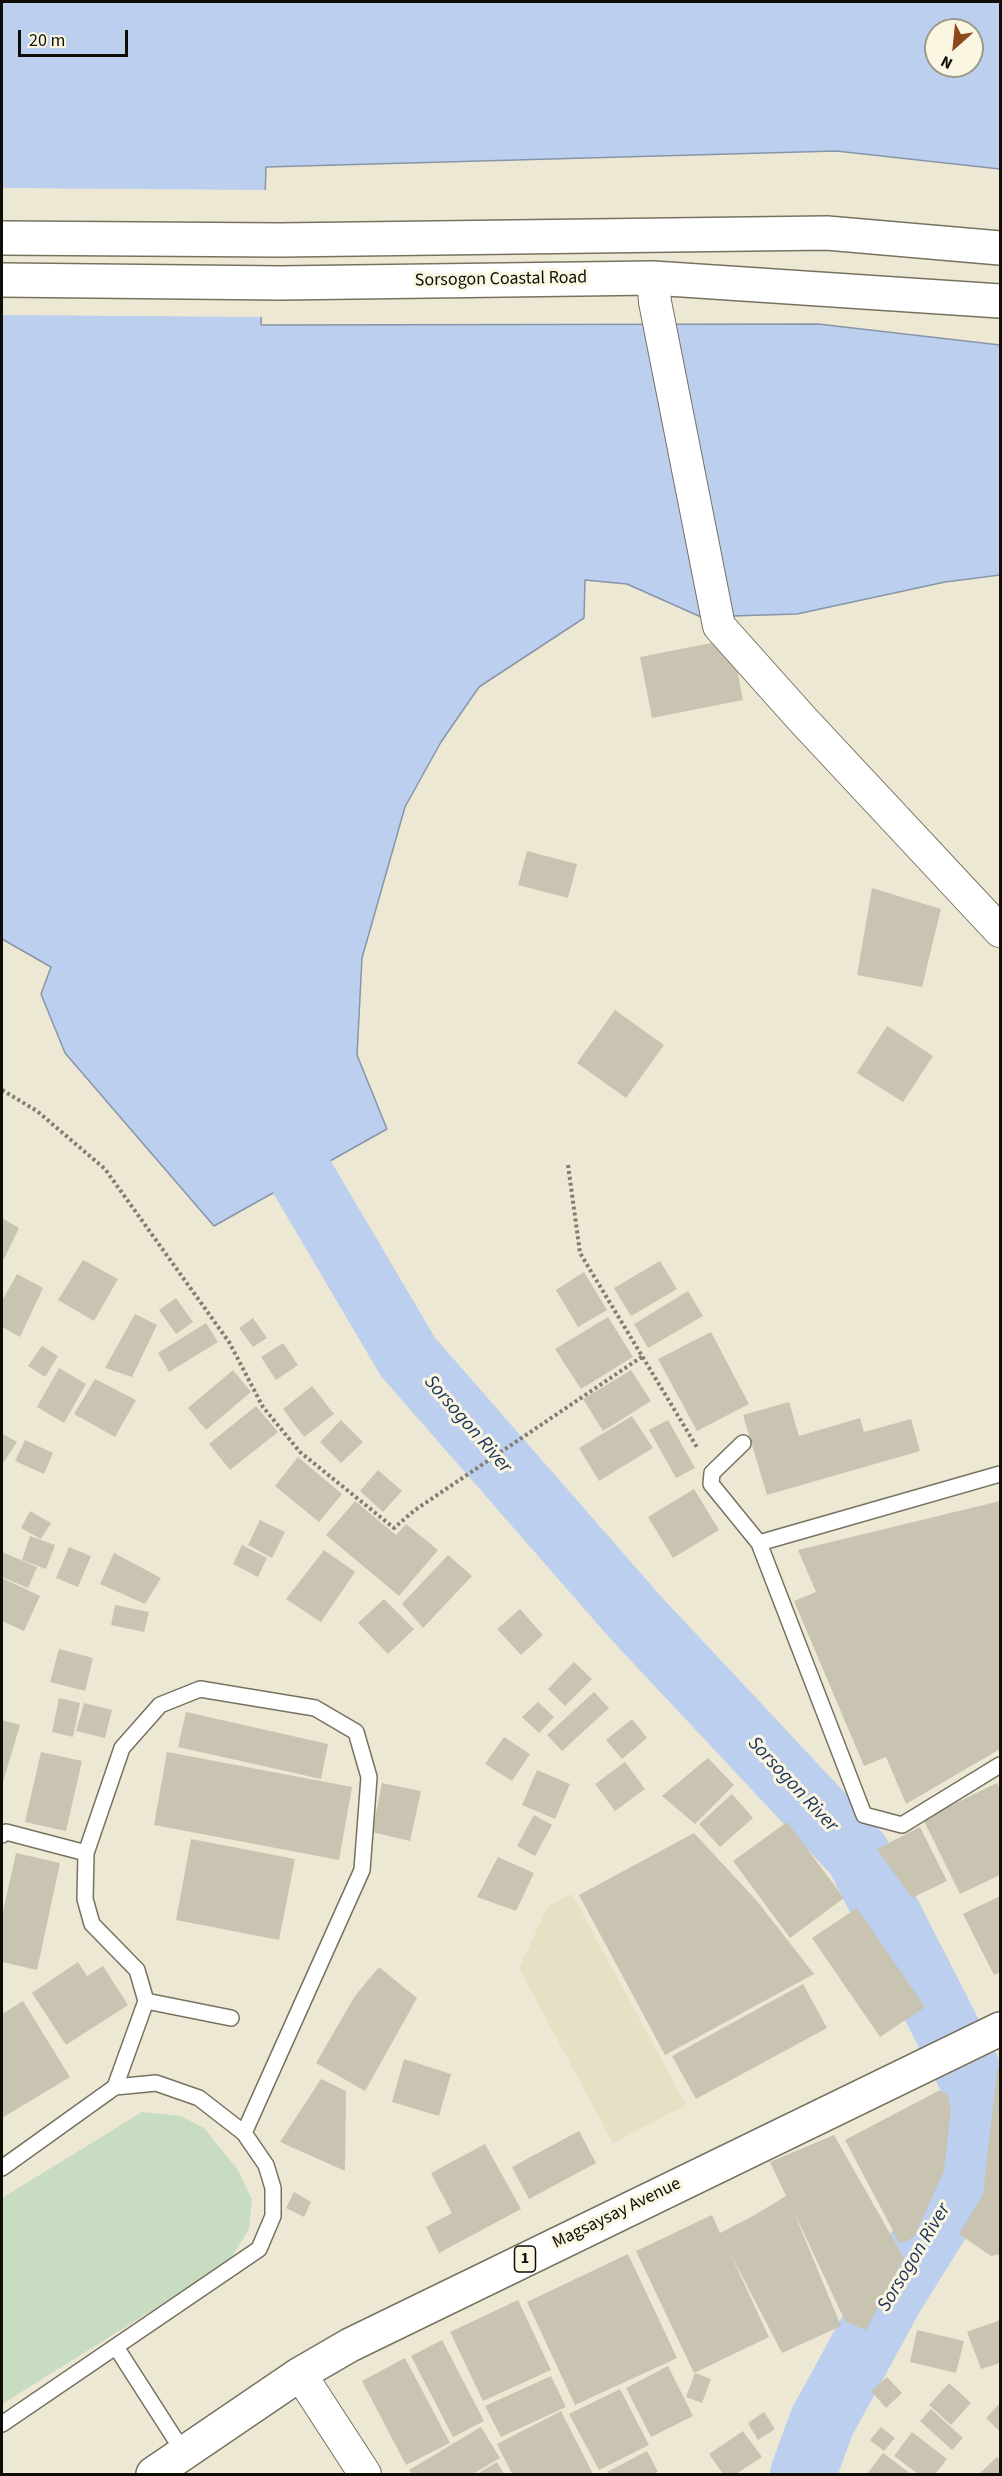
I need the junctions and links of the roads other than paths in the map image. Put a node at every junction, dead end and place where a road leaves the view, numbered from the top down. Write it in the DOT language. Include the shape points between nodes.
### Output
graph roads {
  1 [pos="2,238"];
  2 [pos="1000,248"];
  3 [pos="2,280"];
  4 [pos="654,290"];
  5 [pos="1000,301"];
  6 [pos="1000,931"];
  7 [pos="743,1443"];
  8 [pos="1000,1474"];
  9 [pos="759,1543"];
  10 [pos="1000,1765"];
  11 [pos="2,1835"];
  12 [pos="86,1853"];
  13 [pos="146,2001"];
  14 [pos="231,2018"];
  15 [pos="1000,2029"];
  16 [pos="115,2088"];
  17 [pos="244,2133"];
  18 [pos="2,2168"];
  19 [pos="116,2347"];
  20 [pos="300,2374"];
  21 [pos="2,2424"];
  22 [pos="184,2453"];
  23 [pos="153,2475"];
  24 [pos="365,2475"];
  1 -- 2 [label="main road" via="280,240 827,233"];
  3 -- 4 [label="main road, Sorsogon Coastal Road"];
  4 -- 5 [label="main road, Sorsogon Coastal Road"];
  4 -- 6 [label="street" via="719,626"];
  7 -- 9 [label="lane" via="712,1473 711,1484"];
  8 -- 9 [label="lane"];
  9 -- 10 [label="lane" via="864,1815 902,1825"];
  11 -- 12 [label="lane" via="6,1832"];
  12 -- 13 [label="lane" via="85,1899 92,1924 136,1970"];
  12 -- 17 [label="lane" via="122,1748 160,1705 200,1689 315,1708 356,1732 369,1777 363,1870"];
  13 -- 14 [label="lane"];
  13 -- 16 [label="lane"];
  15 -- 20 [label="main road, Magsaysay Avenue / 1" via="350,2344"];
  16 -- 17 [label="lane" via="156,2083 199,2098"];
  16 -- 18 [label="lane"];
  17 -- 19 [label="lane" via="266,2165 273,2188 273,2216 259,2249"];
  19 -- 21 [label="lane"];
  19 -- 22 [label="lane"];
  20 -- 22 [label="main road, Magsaysay Avenue / 1"];
  20 -- 24 [label="street"];
  22 -- 23 [label="main road, Magsaysay Avenue / 1"];
}
